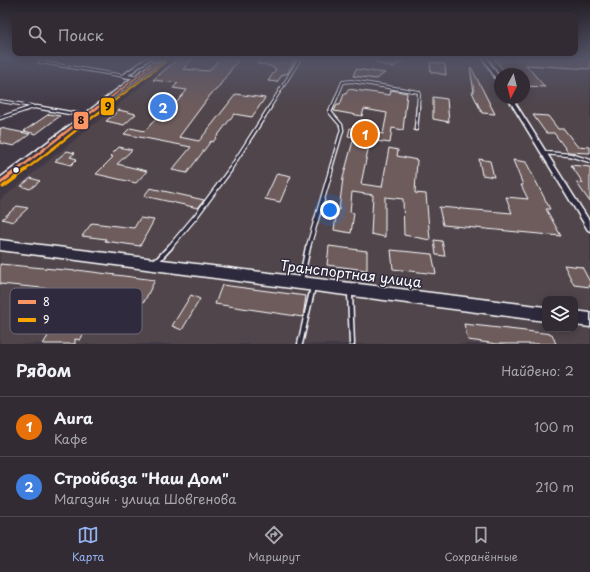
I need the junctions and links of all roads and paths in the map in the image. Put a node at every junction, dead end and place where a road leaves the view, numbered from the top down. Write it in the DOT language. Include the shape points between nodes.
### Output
graph roads {
  1 [pos="112,74"];
  2 [pos="127,74"];
  3 [pos="141,74"];
  4 [pos="290,74"];
  5 [pos="124,76"];
  6 [pos="136,78"];
  7 [pos="0,101"];
  8 [pos="514,104"];
  9 [pos="34,107"];
  10 [pos="86,116"];
  11 [pos="0,118"];
  12 [pos="416,129"];
  13 [pos="544,152"];
  14 [pos="590,160"];
  15 [pos="0,183"];
  16 [pos="590,228"];
  17 [pos="0,245"];
  18 [pos="153,265"];
  19 [pos="300,283"];
  20 [pos="313,285"];
  21 [pos="350,290"];
  22 [pos="542,314"];
  23 [pos="300,344"];
  24 [pos="352,344"];
  1 -- 5 [label="lane"];
  2 -- 5 [label="street"];
  3 -- 6 [label="street"];
  4 -- 18 [label="lane" via="218,189 178,239"];
  5 -- 6 [label="street"];
  6 -- 10 [label="street"];
  7 -- 9 [label="lane"];
  8 -- 13 [label="street"];
  9 -- 10 [label="lane"];
  9 -- 11 [label="lane"];
  10 -- 15 [label="street"];
  12 -- 19 [label="lane" via="419,92 351,81 343,82 330,112 342,130"];
  13 -- 14 [label="lane"];
  13 -- 16 [label="street"];
  17 -- 18 [label="street, Транспортная улица"];
  18 -- 19 [label="street, Транспортная улица"];
  19 -- 20 [label="street, Транспортная улица"];
  20 -- 21 [label="street, Транспортная улица"];
  20 -- 23 [label="lane"];
  21 -- 22 [label="street, Транспортная улица"];
  21 -- 24 [label="lane"];
}
